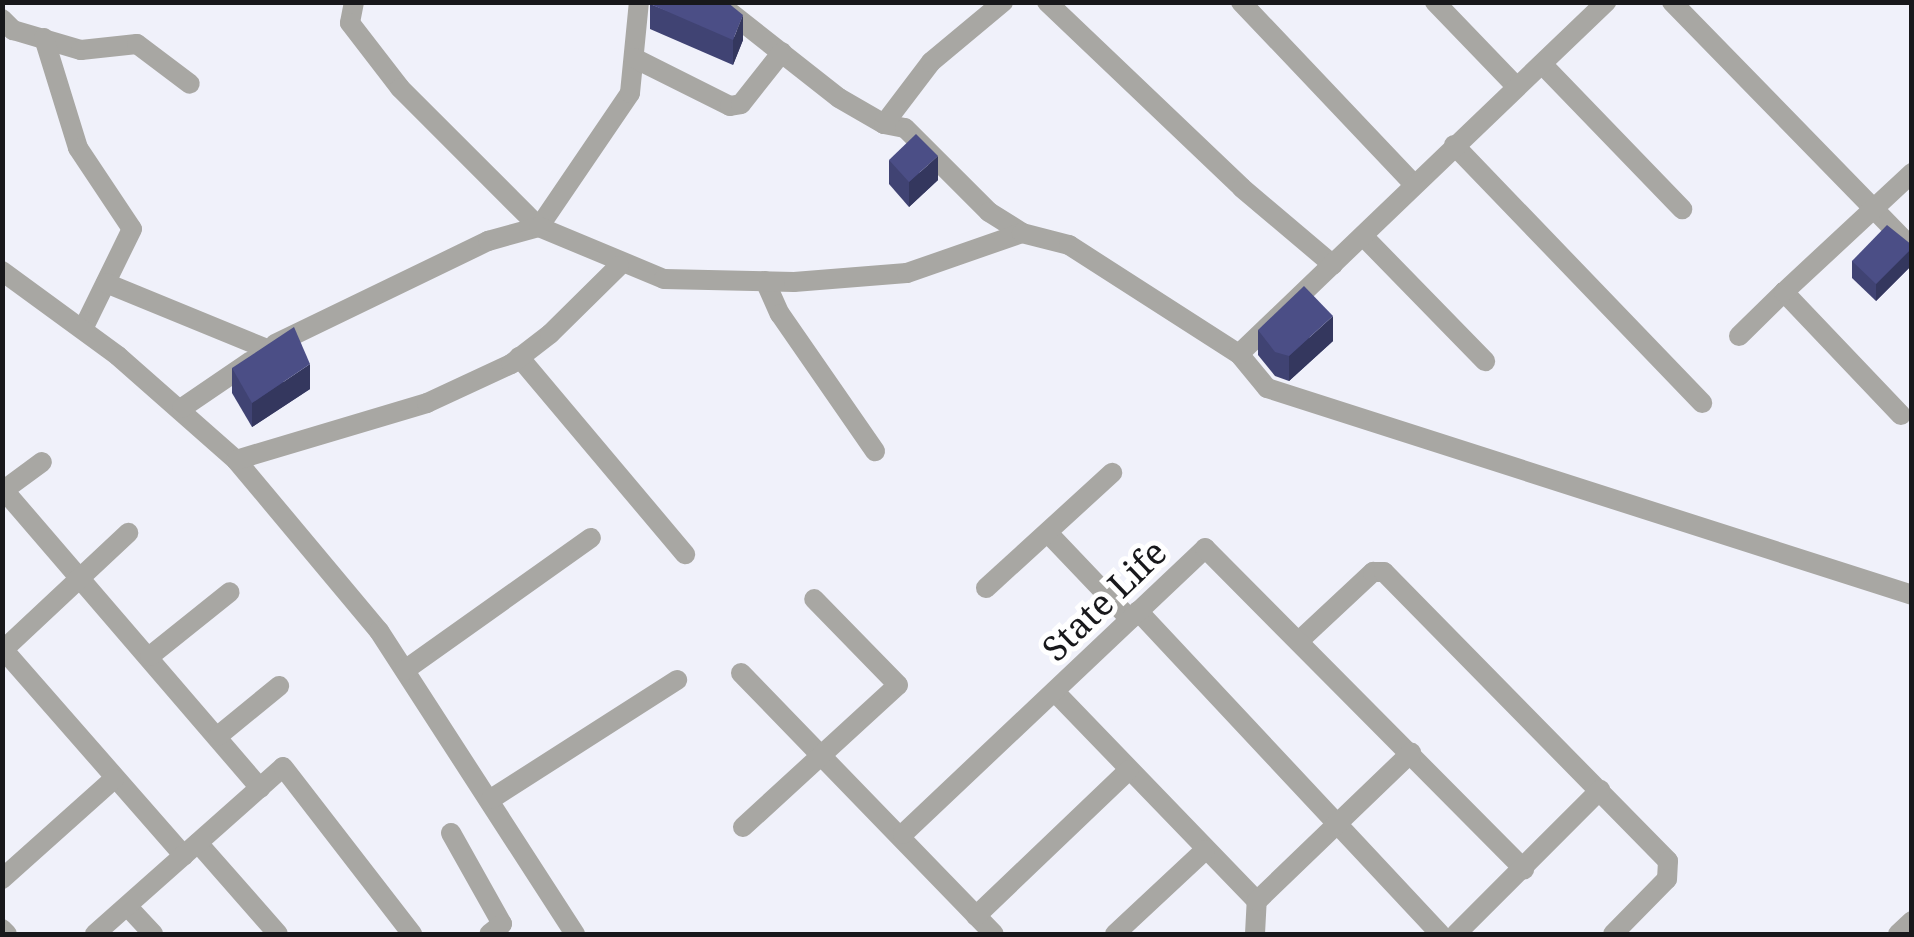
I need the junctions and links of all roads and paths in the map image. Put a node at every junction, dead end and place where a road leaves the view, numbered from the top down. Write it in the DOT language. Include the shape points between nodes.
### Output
graph roads {
  1 [pos="354,2"];
  2 [pos="639,2"];
  3 [pos="718,2"];
  4 [pos="1003,2"];
  5 [pos="1047,2"];
  6 [pos="1241,2"];
  7 [pos="1435,2"];
  8 [pos="1606,2"];
  9 [pos="1672,2"];
  10 [pos="2,19"];
  11 [pos="44,38"];
  12 [pos="782,52"];
  13 [pos="634,58"];
  14 [pos="1542,64"];
  15 [pos="190,84"];
  16 [pos="1514,84"];
  17 [pos="884,124"];
  18 [pos="1454,145"];
  19 [pos="1912,174"];
  20 [pos="1414,184"];
  21 [pos="1682,209"];
  22 [pos="1873,209"];
  23 [pos="539,227"];
  24 [pos="1022,233"];
  25 [pos="1363,236"];
  26 [pos="1912,248"];
  27 [pos="1334,265"];
  28 [pos="619,266"];
  29 [pos="2,270"];
  30 [pos="765,281"];
  31 [pos="106,283"];
  32 [pos="1784,292"];
  33 [pos="83,329"];
  34 [pos="1739,336"];
  35 [pos="267,350"];
  36 [pos="1239,354"];
  37 [pos="520,357"];
  38 [pos="1486,361"];
  39 [pos="1702,403"];
  40 [pos="182,408"];
  41 [pos="1901,415"];
  42 [pos="875,451"];
  43 [pos="236,460"];
  44 [pos="42,462"];
  45 [pos="1112,473"];
  46 [pos="3,489"];
  47 [pos="128,533"];
  48 [pos="1048,533"];
  49 [pos="590,538"];
  50 [pos="685,554"];
  51 [pos="81,578"];
  52 [pos="986,588"];
  53 [pos="230,592"];
  54 [pos="1912,595"];
  55 [pos="814,600"];
  56 [pos="1134,615"];
  57 [pos="1300,640"];
  58 [pos="3,649"];
  59 [pos="150,656"];
  60 [pos="405,670"];
  61 [pos="740,672"];
  62 [pos="677,680"];
  63 [pos="278,686"];
  64 [pos="1056,693"];
  65 [pos="218,736"];
  66 [pos="823,753"];
  67 [pos="1411,753"];
  68 [pos="1129,770"];
  69 [pos="114,779"];
  70 [pos="260,788"];
  71 [pos="1600,790"];
  72 [pos="491,799"];
  73 [pos="1339,821"];
  74 [pos="743,827"];
  75 [pos="451,832"];
  76 [pos="903,834"];
  77 [pos="191,850"];
  78 [pos="1205,850"];
  79 [pos="1524,869"];
  80 [pos="2,879"];
  81 [pos="1258,901"];
  82 [pos="128,907"];
  83 [pos="976,916"];
  84 [pos="1912,921"];
  85 [pos="95,934"];
  86 [pos="153,934"];
  87 [pos="278,934"];
  88 [pos="412,934"];
  89 [pos="489,934"];
  90 [pos="575,934"];
  91 [pos="994,934"];
  92 [pos="1115,934"];
  93 [pos="1255,934"];
  94 [pos="1440,934"];
  95 [pos="1456,934"];
  96 [pos="1613,934"];
  97 [pos="1898,934"];
  1 -- 23 [label="street" via="350,23 400,88"];
  2 -- 13 [label="street"];
  3 -- 12 [label="street"];
  4 -- 17 [label="street" via="931,62"];
  5 -- 27 [label="street" via="1242,188"];
  6 -- 20 [label="street"];
  7 -- 16 [label="street"];
  8 -- 14 [label="street"];
  9 -- 22 [label="street"];
  10 -- 11 [label="street" via="13,30"];
  11 -- 15 [label="street" via="81,50 136,44"];
  11 -- 31 [label="street" via="78,148 132,230"];
  12 -- 13 [label="street" via="741,104 730,106"];
  12 -- 17 [label="street"];
  13 -- 23 [label="street" via="630,93"];
  14 -- 16 [label="street"];
  14 -- 21 [label="street"];
  16 -- 18 [label="street"];
  17 -- 24 [label="street" via="905,128 989,212"];
  18 -- 20 [label="street"];
  18 -- 39 [label="street"];
  19 -- 22 [label="street"];
  20 -- 25 [label="street"];
  22 -- 26 [label="street"];
  22 -- 32 [label="street"];
  23 -- 28 [label="street"];
  23 -- 35 [label="street" via="488,241"];
  24 -- 30 [label="street" via="907,273"];
  24 -- 36 [label="street" via="1070,244"];
  25 -- 27 [label="street"];
  25 -- 38 [label="street"];
  27 -- 36 [label="street"];
  28 -- 30 [label="street" via="664,279"];
  28 -- 37 [label="street"];
  29 -- 33 [label="street"];
  30 -- 42 [label="street" via="780,314"];
  31 -- 33 [label="street"];
  31 -- 35 [label="street"];
  32 -- 34 [label="street"];
  32 -- 41 [label="street"];
  33 -- 40 [label="street"];
  35 -- 40 [label="street"];
  36 -- 54 [label="street" via="1267,388"];
  37 -- 43 [label="street" via="427,403"];
  37 -- 50 [label="street"];
  40 -- 43 [label="street"];
  43 -- 60 [label="street"];
  44 -- 46 [label="street"];
  45 -- 48 [label="street"];
  46 -- 51 [label="street"];
  47 -- 51 [label="street"];
  48 -- 52 [label="street"];
  48 -- 56 [label="street"];
  49 -- 60 [label="street"];
  51 -- 58 [label="street"];
  51 -- 59 [label="street"];
  53 -- 59 [label="street"];
  55 -- 66 [label="street" via="898,685"];
  56 -- 57 [label="street, State Life" via="1204,548"];
  56 -- 64 [label="street, State Life"];
  56 -- 73 [label="street"];
  57 -- 67 [label="street, State Life"];
  57 -- 71 [label="street" via="1379,569"];
  58 -- 69 [label="street"];
  59 -- 65 [label="street"];
  60 -- 72 [label="street"];
  61 -- 66 [label="street"];
  62 -- 72 [label="street"];
  63 -- 65 [label="street"];
  64 -- 68 [label="street"];
  64 -- 76 [label="street, State Life"];
  65 -- 70 [label="street"];
  66 -- 74 [label="street"];
  66 -- 76 [label="street"];
  67 -- 73 [label="street"];
  67 -- 79 [label="street, State Life"];
  68 -- 78 [label="street"];
  68 -- 83 [label="street"];
  69 -- 77 [label="street"];
  69 -- 80 [label="street"];
  70 -- 77 [label="street"];
  70 -- 88 [label="street" via="283,767"];
  71 -- 79 [label="street"];
  71 -- 96 [label="street" via="1671,871"];
  72 -- 90 [label="street"];
  73 -- 81 [label="street"];
  73 -- 94 [label="street"];
  75 -- 89 [label="street" via="502,924"];
  76 -- 83 [label="street"];
  77 -- 82 [label="street"];
  77 -- 87 [label="street"];
  78 -- 81 [label="street"];
  78 -- 92 [label="street"];
  79 -- 95 [label="street"];
  81 -- 93 [label="street"];
  82 -- 85 [label="street"];
  82 -- 86 [label="street"];
  83 -- 91 [label="street"];
  84 -- 97 [label="street"];
}
